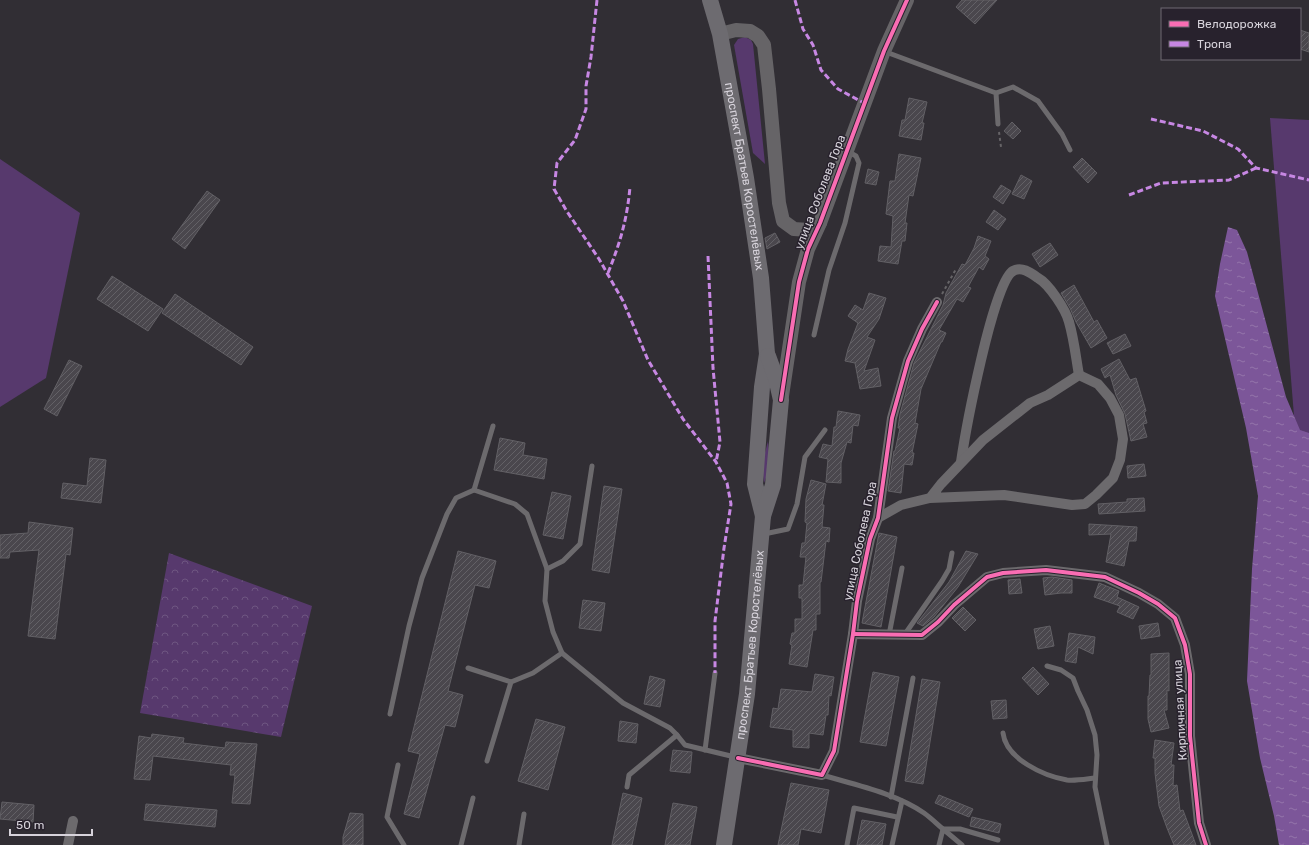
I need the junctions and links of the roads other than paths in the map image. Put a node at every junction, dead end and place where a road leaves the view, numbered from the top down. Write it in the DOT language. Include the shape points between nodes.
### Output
graph roads {
  1 [pos="710,0"];
  2 [pos="907,0"];
  3 [pos="720,34"];
  4 [pos="884,51"];
  5 [pos="996,93"];
  6 [pos="998,124"];
  7 [pos="1070,150"];
  8 [pos="847,151"];
  9 [pos="820,223"];
  10 [pos="937,302"];
  11 [pos="814,335"];
  12 [pos="767,354"];
  13 [pos="1079,376"];
  14 [pos="781,400"];
  15 [pos="493,426"];
  16 [pos="825,430"];
  17 [pos="961,462"];
  18 [pos="592,466"];
  19 [pos="474,490"];
  20 [pos="930,498"];
  21 [pos="763,516"];
  22 [pos="878,518"];
  23 [pos="761,534"];
  24 [pos="952,553"];
  25 [pos="902,568"];
  26 [pos="547,569"];
  27 [pos="853,634"];
  28 [pos="889,635"];
  29 [pos="905,635"];
  30 [pos="562,652"];
  31 [pos="1047,666"];
  32 [pos="468,668"];
  33 [pos="715,673"];
  34 [pos="914,678"];
  35 [pos="511,682"];
  36 [pos="390,714"];
  37 [pos="1003,733"];
  38 [pos="677,734"];
  39 [pos="705,750"];
  40 [pos="738,758"];
  41 [pos="487,760"];
  42 [pos="398,765"];
  43 [pos="822,775"];
  44 [pos="1095,778"];
  45 [pos="627,787"];
  46 [pos="891,796"];
  47 [pos="473,798"];
  48 [pos="902,801"];
  49 [pos="524,814"];
  50 [pos="897,817"];
  51 [pos="73,821"];
  52 [pos="943,829"];
  53 [pos="998,840"];
  54 [pos="68,845"];
  55 [pos="404,845"];
  56 [pos="461,845"];
  57 [pos="519,845"];
  58 [pos="724,845"];
  59 [pos="847,845"];
  60 [pos="892,845"];
  61 [pos="939,845"];
  62 [pos="962,845"];
  63 [pos="1107,845"];
  64 [pos="1206,845"];
  1 -- 3 [label="main road, проспект Братьев Коростелёвых"];
  2 -- 4 [label="street, улица Соболева Гора"];
  3 -- 9 [label="street" via="736,30 750,31 758,36 764,45 779,203 783,221 794,229 808,230"];
  3 -- 12 [label="main road, проспект Братьев Коростелёвых" via="761,278"];
  4 -- 5 [label="lane"];
  4 -- 8 [label="street, улица Соболева Гора"];
  5 -- 6 [label="lane"];
  5 -- 7 [label="lane" via="1013,86 1038,101 1062,134"];
  8 -- 9 [label="street, улица Соболева Гора"];
  8 -- 11 [label="lane" via="856,156 860,163 845,223 829,270"];
  9 -- 14 [label="street, улица Соболева Гора" via="808,249 799,282"];
  10 -- 22 [label="street, улица Соболева Гора" via="908,361 892,418"];
  12 -- 14 [label="main road, проспект Братьев Коростелёвых"];
  12 -- 21 [label="main road, проспект Братьев Коростелёвых" via="755,484"];
  13 -- 17 [label="street" via="1030,403 983,440"];
  13 -- 17 [label="street" via="1069,320 1055,295 1045,282 1027,271 1020,269 1009,274 988,330 970,407"];
  13 -- 20 [label="street, улица Соболева Гора" via="1098,384 1110,398 1119,416 1123,439 1120,460 1113,478 1096,496 1085,504 1072,505 1004,495"];
  14 -- 21 [label="main road, проспект Братьев Коростелёвых" via="773,486"];
  15 -- 19 [label="lane"];
  16 -- 23 [label="lane" via="805,457 797,504 788,529"];
  17 -- 20 [label="street"];
  18 -- 26 [label="lane" via="580,544 563,560"];
  19 -- 26 [label="lane" via="515,504 527,514"];
  19 -- 36 [label="lane" via="456,498 446,514 422,578"];
  20 -- 22 [label="street, улица Соболева Гора" via="901,505"];
  21 -- 23 [label="main road, проспект Братьев Коростелёвых"];
  22 -- 27 [label="street, улица Соболева Гора" via="870,539"];
  23 -- 40 [label="main road, проспект Братьев Коростелёвых" via="747,694"];
  24 -- 29 [label="lane" via="949,569"];
  25 -- 28 [label="lane"];
  26 -- 30 [label="lane" via="545,601 553,632"];
  27 -- 28 [label="street, Кирпичная улица"];
  27 -- 43 [label="street, улица Соболева Гора" via="834,751"];
  28 -- 29 [label="street, Кирпичная улица"];
  29 -- 64 [label="street, Кирпичная улица" via="922,635 988,577 1003,572 1046,570 1105,577 1158,604 1175,618 1185,645 1190,674 1190,736 1199,824"];
  30 -- 35 [label="lane" via="533,673"];
  30 -- 38 [label="lane" via="622,703"];
  31 -- 44 [label="lane" via="1061,670 1073,678 1087,710 1095,735"];
  32 -- 35 [label="lane"];
  33 -- 39 [label="lane"];
  34 -- 46 [label="lane"];
  35 -- 41 [label="lane"];
  37 -- 44 [label="lane" via="1004,741 1017,758 1037,770 1068,780"];
  38 -- 39 [label="lane" via="685,745"];
  38 -- 45 [label="lane" via="629,776"];
  39 -- 40 [label="lane"];
  40 -- 43 [label="street"];
  40 -- 58 [label="main road, проспект Братьев Коростелёвых"];
  42 -- 55 [label="lane" via="387,817"];
  43 -- 46 [label="lane"];
  44 -- 63 [label="lane"];
  46 -- 48 [label="lane"];
  47 -- 56 [label="lane"];
  48 -- 50 [label="lane"];
  48 -- 52 [label="lane" via="924,813"];
  49 -- 57 [label="lane"];
  50 -- 59 [label="lane" via="854,808"];
  50 -- 60 [label="lane"];
  51 -- 54 [label="street"];
  52 -- 53 [label="lane" via="960,829"];
  52 -- 61 [label="lane"];
  52 -- 62 [label="lane"];
}
